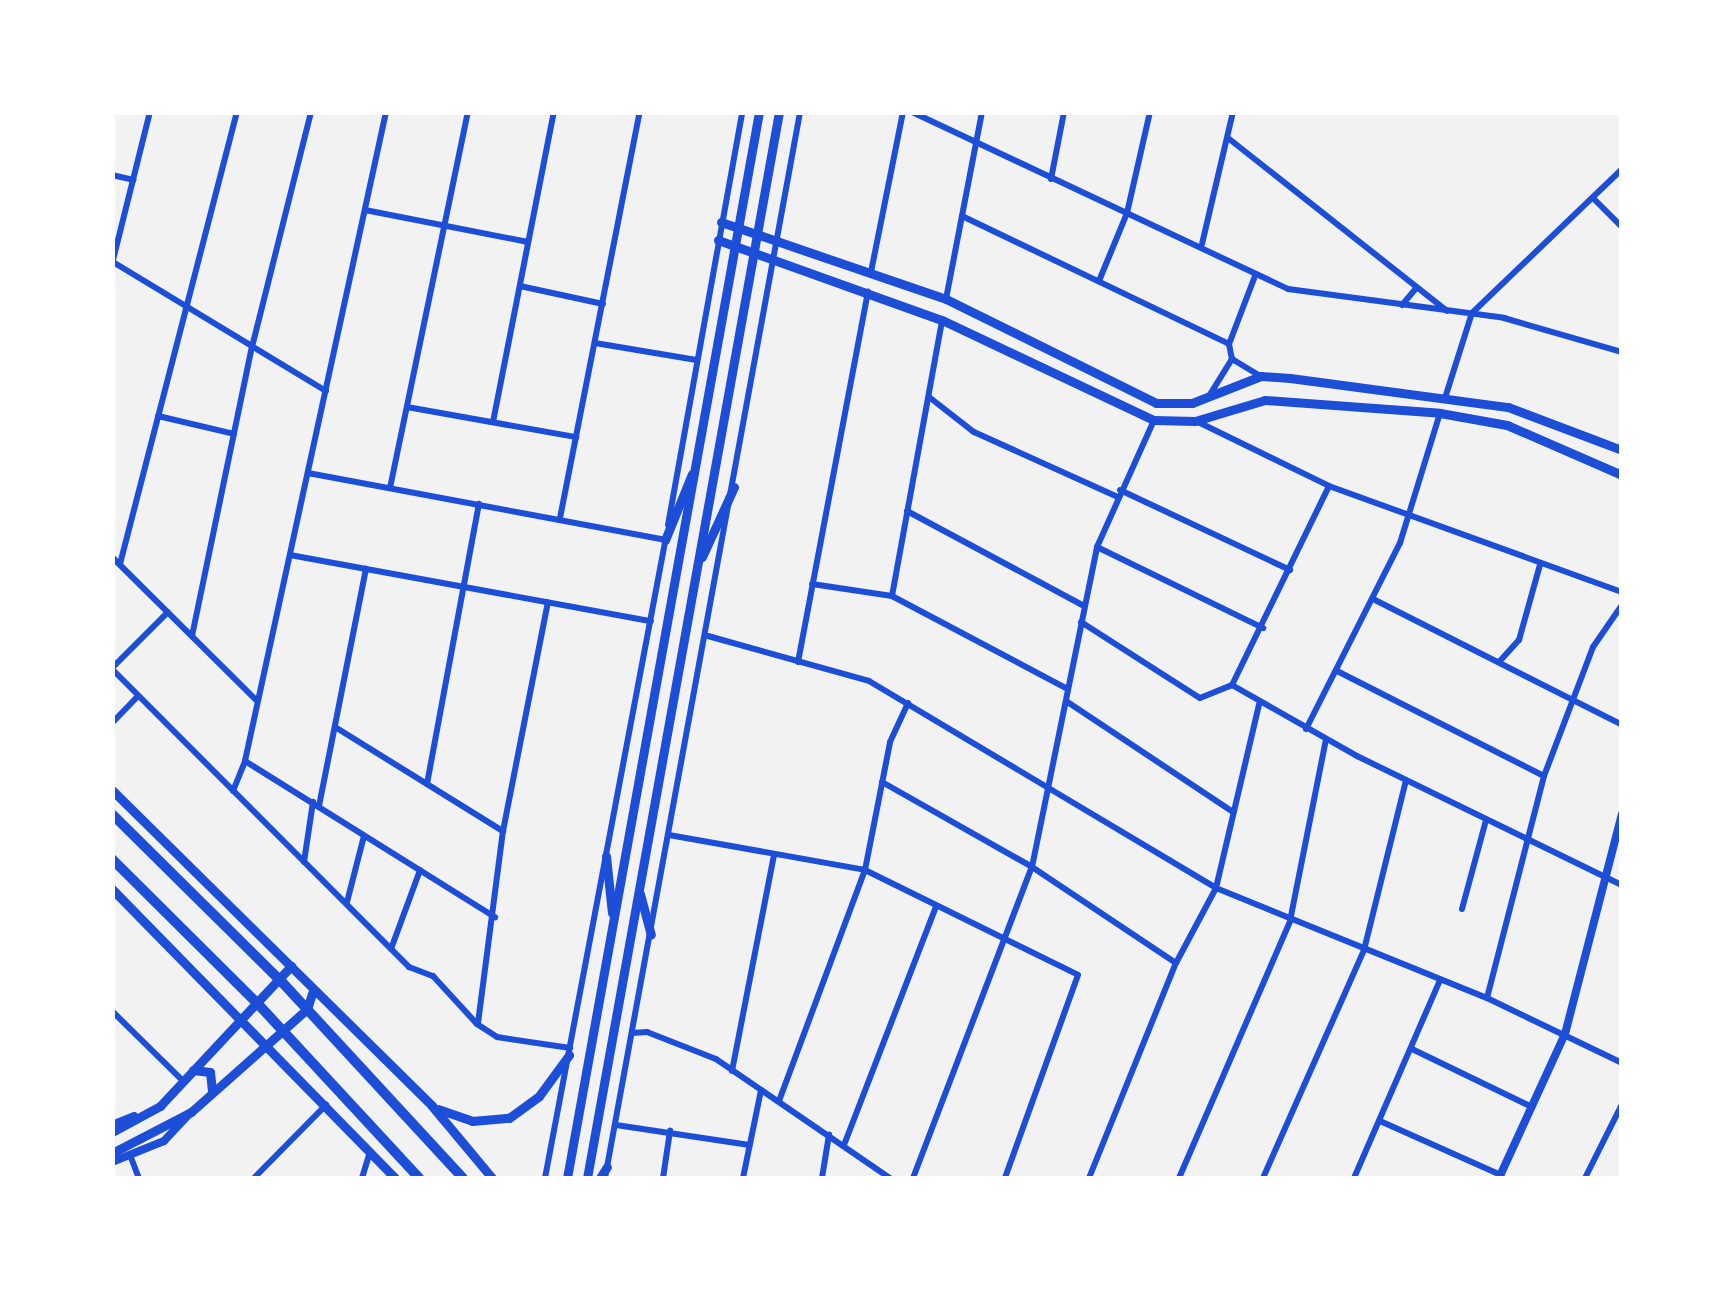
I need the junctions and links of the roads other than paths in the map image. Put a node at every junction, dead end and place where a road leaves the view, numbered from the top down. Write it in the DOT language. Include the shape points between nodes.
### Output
graph roads {
  1 [pos="150,112"];
  2 [pos="237,112"];
  3 [pos="311,112"];
  4 [pos="386,112"];
  5 [pos="468,112"];
  6 [pos="554,112"];
  7 [pos="640,112"];
  8 [pos="742,112"];
  9 [pos="759,112"];
  10 [pos="779,112"];
  11 [pos="800,112"];
  12 [pos="904,112"];
  13 [pos="912,112"];
  14 [pos="982,112"];
  15 [pos="1064,112"];
  16 [pos="1150,112"];
  17 [pos="1233,112"];
  18 [pos="1228,138"];
  19 [pos="977,141"];
  20 [pos="1622,169"];
  21 [pos="112,175"];
  22 [pos="1050,179"];
  23 [pos="133,180"];
  24 [pos="1594,199"];
  25 [pos="365,210"];
  26 [pos="1128,213"];
  27 [pos="962,216"];
  28 [pos="721,222"];
  29 [pos="445,226"];
  30 [pos="738,227"];
  31 [pos="1622,227"];
  32 [pos="758,233"];
  33 [pos="777,239"];
  34 [pos="718,240"];
  35 [pos="528,242"];
  36 [pos="1202,244"];
  37 [pos="734,245"];
  38 [pos="754,250"];
  39 [pos="774,256"];
  40 [pos="113,263"];
  41 [pos="871,272"];
  42 [pos="1255,276"];
  43 [pos="1098,281"];
  44 [pos="520,286"];
  45 [pos="1417,287"];
  46 [pos="868,290"];
  47 [pos="946,300"];
  48 [pos="603,304"];
  49 [pos="1402,304"];
  50 [pos="185,306"];
  51 [pos="1447,310"];
  52 [pos="1472,313"];
  53 [pos="942,320"];
  54 [pos="595,342"];
  55 [pos="1228,344"];
  56 [pos="252,347"];
  57 [pos="1622,352"];
  58 [pos="1232,359"];
  59 [pos="697,360"];
  60 [pos="1261,376"];
  61 [pos="1106,380"];
  62 [pos="1365,388"];
  63 [pos="326,391"];
  64 [pos="1100,394"];
  65 [pos="928,396"];
  66 [pos="1208,398"];
  67 [pos="1445,398"];
  68 [pos="1362,406"];
  69 [pos="407,407"];
  70 [pos="1440,413"];
  71 [pos="158,416"];
  72 [pos="1154,420"];
  73 [pos="1195,421"];
  74 [pos="493,422"];
  75 [pos="234,434"];
  76 [pos="576,436"];
  77 [pos="1622,450"];
  78 [pos="698,457"];
  79 [pos="308,473"];
  80 [pos="1622,475"];
  81 [pos="1329,486"];
  82 [pos="734,487"];
  83 [pos="390,488"];
  84 [pos="1118,493"];
  85 [pos="479,504"];
  86 [pos="906,512"];
  87 [pos="560,518"];
  88 [pos="1410,518"];
  89 [pos="665,540"];
  90 [pos="1097,547"];
  91 [pos="290,556"];
  92 [pos="112,557"];
  93 [pos="120,564"];
  94 [pos="1540,565"];
  95 [pos="697,568"];
  96 [pos="366,569"];
  97 [pos="1290,570"];
  98 [pos="812,584"];
  99 [pos="464,586"];
  100 [pos="1622,592"];
  101 [pos="892,596"];
  102 [pos="1376,600"];
  103 [pos="548,602"];
  104 [pos="1622,604"];
  105 [pos="1084,606"];
  106 [pos="168,612"];
  107 [pos="652,620"];
  108 [pos="1081,622"];
  109 [pos="1263,628"];
  110 [pos="192,636"];
  111 [pos="708,636"];
  112 [pos="798,662"];
  113 [pos="1499,662"];
  114 [pos="112,669"];
  115 [pos="1337,671"];
  116 [pos="1232,685"];
  117 [pos="1068,689"];
  118 [pos="657,694"];
  119 [pos="138,696"];
  120 [pos="673,697"];
  121 [pos="1573,699"];
  122 [pos="1066,701"];
  123 [pos="258,702"];
  124 [pos="908,703"];
  125 [pos="1259,704"];
  126 [pos="112,722"];
  127 [pos="1622,725"];
  128 [pos="335,727"];
  129 [pos="1306,730"];
  130 [pos="1326,740"];
  131 [pos="245,762"];
  132 [pos="1544,776"];
  133 [pos="1406,780"];
  134 [pos="882,782"];
  135 [pos="427,784"];
  136 [pos="1050,784"];
  137 [pos="112,790"];
  138 [pos="233,791"];
  139 [pos="316,804"];
  140 [pos="1233,812"];
  141 [pos="112,814"];
  142 [pos="1622,814"];
  143 [pos="1486,820"];
  144 [pos="503,831"];
  145 [pos="669,835"];
  146 [pos="364,836"];
  147 [pos="1527,840"];
  148 [pos="774,854"];
  149 [pos="606,856"];
  150 [pos="112,859"];
  151 [pos="304,863"];
  152 [pos="1032,867"];
  153 [pos="420,870"];
  154 [pos="865,870"];
  155 [pos="1604,875"];
  156 [pos="1622,885"];
  157 [pos="1216,888"];
  158 [pos="112,889"];
  159 [pos="639,889"];
  160 [pos="346,904"];
  161 [pos="936,907"];
  162 [pos="1462,909"];
  163 [pos="495,918"];
  164 [pos="1290,921"];
  165 [pos="613,922"];
  166 [pos="650,934"];
  167 [pos="1002,943"];
  168 [pos="391,949"];
  169 [pos="1364,950"];
  170 [pos="1176,963"];
  171 [pos="291,966"];
  172 [pos="1440,980"];
  173 [pos="281,982"];
  174 [pos="313,990"];
  175 [pos="1487,998"];
  176 [pos="258,1004"];
  177 [pos="307,1009"];
  178 [pos="112,1011"];
  179 [pos="244,1017"];
  180 [pos="477,1024"];
  181 [pos="284,1031"];
  182 [pos="632,1033"];
  183 [pos="1565,1034"];
  184 [pos="270,1045"];
  185 [pos="1412,1048"];
  186 [pos="570,1051"];
  187 [pos="1622,1063"];
  188 [pos="192,1070"];
  189 [pos="732,1070"];
  190 [pos="183,1081"];
  191 [pos="761,1090"];
  192 [pos="210,1094"];
  193 [pos="169,1098"];
  194 [pos="779,1101"];
  195 [pos="327,1104"];
  196 [pos="1622,1104"];
  197 [pos="432,1106"];
  198 [pos="1532,1107"];
  199 [pos="191,1112"];
  200 [pos="1380,1121"];
  201 [pos="112,1125"];
  202 [pos="616,1125"];
  203 [pos="670,1131"];
  204 [pos="112,1132"];
  205 [pos="829,1135"];
  206 [pos="750,1144"];
  207 [pos="844,1145"];
  208 [pos="370,1151"];
  209 [pos="112,1153"];
  210 [pos="130,1155"];
  211 [pos="112,1162"];
  212 [pos="604,1175"];
  213 [pos="1500,1177"];
  214 [pos="139,1178"];
  215 [pos="254,1178"];
  216 [pos="362,1178"];
  217 [pos="395,1178"];
  218 [pos="419,1178"];
  219 [pos="462,1178"];
  220 [pos="492,1178"];
  221 [pos="545,1178"];
  222 [pos="568,1178"];
  223 [pos="587,1178"];
  224 [pos="663,1178"];
  225 [pos="744,1178"];
  226 [pos="822,1178"];
  227 [pos="890,1178"];
  228 [pos="913,1178"];
  229 [pos="1005,1178"];
  230 [pos="1089,1178"];
  231 [pos="1179,1178"];
  232 [pos="1263,1178"];
  233 [pos="1354,1178"];
  234 [pos="1584,1178"];
  1 -- 23 [label="street"];
  2 -- 50 [label="street"];
  3 -- 56 [label="street"];
  4 -- 25 [label="street"];
  5 -- 29 [label="street"];
  6 -- 35 [label="street"];
  7 -- 48 [label="street"];
  8 -- 28 [label="street"];
  9 -- 30 [label="main road"];
  10 -- 32 [label="main road"];
  11 -- 33 [label="street"];
  12 -- 41 [label="street"];
  13 -- 19 [label="street"];
  14 -- 19 [label="street"];
  15 -- 22 [label="street"];
  16 -- 26 [label="street"];
  17 -- 18 [label="street"];
  18 -- 36 [label="street"];
  18 -- 45 [label="street"];
  19 -- 22 [label="street"];
  19 -- 27 [label="street"];
  20 -- 24 [label="street"];
  21 -- 23 [label="street"];
  22 -- 26 [label="street"];
  23 -- 40 [label="street"];
  24 -- 31 [label="street"];
  24 -- 52 [label="street"];
  25 -- 29 [label="street"];
  25 -- 63 [label="street"];
  26 -- 36 [label="street"];
  26 -- 43 [label="street"];
  27 -- 43 [label="street"];
  27 -- 47 [label="street"];
  28 -- 30 [label="main road"];
  28 -- 34 [label="street"];
  29 -- 35 [label="street"];
  29 -- 69 [label="street"];
  30 -- 32 [label="main road"];
  30 -- 37 [label="main road"];
  32 -- 33 [label="main road"];
  32 -- 38 [label="main road"];
  33 -- 39 [label="street"];
  33 -- 41 [label="main road"];
  34 -- 37 [label="main road"];
  34 -- 59 [label="street"];
  35 -- 44 [label="street"];
  36 -- 42 [label="street"];
  37 -- 38 [label="main road"];
  37 -- 78 [label="main road"];
  38 -- 39 [label="main road"];
  38 -- 95 [label="main road"];
  39 -- 46 [label="main road"];
  39 -- 82 [label="street"];
  40 -- 50 [label="street"];
  41 -- 47 [label="main road"];
  42 -- 49 [label="street" via="1320,297"];
  42 -- 55 [label="street"];
  43 -- 55 [label="street"];
  44 -- 48 [label="street"];
  44 -- 74 [label="street"];
  45 -- 49 [label="street"];
  45 -- 51 [label="street"];
  46 -- 53 [label="main road"];
  46 -- 98 [label="street"];
  47 -- 61 [label="main road"];
  48 -- 54 [label="street"];
  49 -- 51 [label="street"];
  50 -- 56 [label="street"];
  50 -- 71 [label="street"];
  51 -- 52 [label="street"];
  52 -- 57 [label="street"];
  52 -- 67 [label="street"];
  53 -- 64 [label="main road"];
  53 -- 65 [label="street"];
  54 -- 59 [label="street"];
  54 -- 76 [label="street"];
  55 -- 58 [label="street"];
  56 -- 63 [label="street"];
  56 -- 75 [label="street"];
  58 -- 60 [label="street"];
  58 -- 66 [label="street"];
  59 -- 89 [label="street"];
  60 -- 62 [label="main road"];
  60 -- 66 [label="main road"];
  61 -- 64 [label="main road"];
  61 -- 66 [label="main road" via="1156,404"];
  62 -- 67 [label="main road"];
  62 -- 68 [label="main road"];
  63 -- 79 [label="street"];
  64 -- 72 [label="main road"];
  65 -- 84 [label="street" via="974,432"];
  65 -- 86 [label="street"];
  67 -- 77 [label="main road" via="1555,420"];
  68 -- 70 [label="main road"];
  68 -- 73 [label="main road" via="1265,400"];
  69 -- 74 [label="street"];
  69 -- 83 [label="street"];
  70 -- 80 [label="main road" via="1507,425"];
  70 -- 88 [label="street"];
  71 -- 75 [label="street"];
  71 -- 93 [label="street"];
  72 -- 73 [label="main road"];
  72 -- 84 [label="street"];
  73 -- 81 [label="street"];
  74 -- 76 [label="street"];
  75 -- 110 [label="street"];
  76 -- 87 [label="street"];
  78 -- 89 [label="main road"];
  78 -- 118 [label="main road"];
  79 -- 83 [label="street"];
  79 -- 91 [label="street"];
  81 -- 88 [label="street"];
  81 -- 97 [label="street"];
  82 -- 95 [label="main road"];
  82 -- 111 [label="street"];
  83 -- 85 [label="street"];
  84 -- 90 [label="street"];
  84 -- 97 [label="street"];
  85 -- 87 [label="street"];
  85 -- 99 [label="street"];
  86 -- 101 [label="street"];
  86 -- 105 [label="street"];
  87 -- 89 [label="street"];
  88 -- 94 [label="street"];
  88 -- 102 [label="street"];
  89 -- 107 [label="street"];
  90 -- 105 [label="street"];
  90 -- 109 [label="street"];
  91 -- 96 [label="street"];
  91 -- 123 [label="street"];
  92 -- 93 [label="street"];
  93 -- 106 [label="street"];
  94 -- 100 [label="street"];
  94 -- 113 [label="street" via="1519,640"];
  95 -- 120 [label="main road"];
  96 -- 99 [label="street"];
  96 -- 128 [label="street"];
  97 -- 109 [label="street"];
  98 -- 101 [label="street"];
  98 -- 112 [label="street"];
  99 -- 103 [label="street"];
  99 -- 135 [label="street"];
  101 -- 117 [label="street"];
  102 -- 113 [label="street"];
  102 -- 115 [label="street"];
  103 -- 107 [label="street"];
  103 -- 144 [label="street"];
  104 -- 121 [label="street" via="1594,647"];
  105 -- 108 [label="street"];
  106 -- 110 [label="street"];
  106 -- 114 [label="street"];
  107 -- 149 [label="street"];
  108 -- 116 [label="street" via="1200,698"];
  108 -- 117 [label="street"];
  109 -- 116 [label="street"];
  110 -- 123 [label="street"];
  111 -- 112 [label="street"];
  111 -- 145 [label="street"];
  112 -- 124 [label="street" via="869,681"];
  113 -- 121 [label="street"];
  114 -- 119 [label="street"];
  115 -- 129 [label="street"];
  115 -- 132 [label="street"];
  116 -- 125 [label="street"];
  117 -- 122 [label="street"];
  118 -- 120 [label="main road"];
  118 -- 165 [label="main road"];
  119 -- 126 [label="street"];
  119 -- 138 [label="street"];
  120 -- 159 [label="main road"];
  121 -- 127 [label="street"];
  121 -- 132 [label="street"];
  122 -- 136 [label="street"];
  122 -- 140 [label="street"];
  123 -- 131 [label="street"];
  124 -- 134 [label="street"];
  124 -- 136 [label="street"];
  125 -- 129 [label="street"];
  125 -- 140 [label="street"];
  128 -- 135 [label="street"];
  128 -- 139 [label="street"];
  129 -- 130 [label="street"];
  130 -- 133 [label="street"];
  130 -- 164 [label="street"];
  131 -- 138 [label="street"];
  131 -- 139 [label="street"];
  132 -- 147 [label="street"];
  133 -- 143 [label="street"];
  133 -- 169 [label="street"];
  134 -- 152 [label="street"];
  134 -- 154 [label="street"];
  135 -- 144 [label="street"];
  136 -- 152 [label="street"];
  136 -- 157 [label="street"];
  137 -- 171 [label="main road"];
  138 -- 151 [label="street"];
  139 -- 146 [label="street"];
  139 -- 151 [label="street"];
  140 -- 157 [label="street"];
  141 -- 173 [label="highway"];
  142 -- 155 [label="street"];
  143 -- 147 [label="street"];
  143 -- 162 [label="street"];
  144 -- 163 [label="street"];
  145 -- 148 [label="street"];
  145 -- 166 [label="street"];
  146 -- 153 [label="street"];
  146 -- 160 [label="street"];
  147 -- 155 [label="street"];
  147 -- 175 [label="street"];
  148 -- 154 [label="street"];
  148 -- 189 [label="street"];
  149 -- 165 [label="main road"];
  149 -- 186 [label="street"];
  150 -- 176 [label="highway"];
  151 -- 160 [label="street"];
  152 -- 167 [label="street"];
  152 -- 170 [label="street"];
  153 -- 163 [label="street"];
  153 -- 168 [label="street"];
  154 -- 161 [label="street"];
  154 -- 194 [label="street"];
  155 -- 156 [label="street"];
  155 -- 183 [label="street"];
  157 -- 164 [label="street"];
  157 -- 170 [label="street"];
  158 -- 179 [label="main road"];
  159 -- 166 [label="main road"];
  159 -- 223 [label="main road"];
  160 -- 168 [label="street"];
  161 -- 167 [label="street"];
  161 -- 207 [label="street"];
  163 -- 180 [label="street"];
  164 -- 169 [label="street"];
  164 -- 231 [label="street"];
  165 -- 222 [label="main road"];
  166 -- 182 [label="street"];
  167 -- 228 [label="street"];
  167 -- 229 [label="street" via="1078,975"];
  168 -- 180 [label="street" via="408,967 433,976"];
  169 -- 172 [label="street"];
  169 -- 232 [label="street"];
  170 -- 230 [label="street"];
  171 -- 173 [label="main road"];
  171 -- 174 [label="main road"];
  172 -- 175 [label="street"];
  172 -- 185 [label="street"];
  173 -- 176 [label="main road"];
  173 -- 177 [label="highway"];
  174 -- 177 [label="main road"];
  174 -- 197 [label="main road"];
  175 -- 183 [label="street"];
  176 -- 179 [label="main road"];
  176 -- 181 [label="highway"];
  177 -- 181 [label="main road"];
  177 -- 219 [label="highway"];
  178 -- 190 [label="street"];
  179 -- 184 [label="main road"];
  179 -- 188 [label="main road"];
  180 -- 186 [label="street" via="498,1037"];
  181 -- 184 [label="main road"];
  181 -- 218 [label="highway"];
  182 -- 189 [label="street" via="694,1047"];
  182 -- 202 [label="street"];
  183 -- 187 [label="street"];
  183 -- 198 [label="street"];
  184 -- 192 [label="main road"];
  184 -- 195 [label="main road"];
  185 -- 198 [label="street"];
  185 -- 200 [label="street"];
  186 -- 197 [label="main road" via="539,1096 509,1118 472,1121"];
  186 -- 221 [label="street"];
  188 -- 190 [label="main road"];
  188 -- 192 [label="main road" via="210,1072"];
  189 -- 191 [label="street"];
  190 -- 193 [label="main road"];
  191 -- 194 [label="street"];
  191 -- 206 [label="street"];
  192 -- 199 [label="main road"];
  193 -- 201 [label="street"];
  193 -- 204 [label="main road"];
  194 -- 205 [label="street"];
  195 -- 208 [label="main road"];
  195 -- 215 [label="street"];
  196 -- 234 [label="street"];
  197 -- 220 [label="main road"];
  198 -- 213 [label="street"];
  199 -- 209 [label="main road"];
  199 -- 210 [label="street" via="173,1134"];
  200 -- 213 [label="street"];
  200 -- 233 [label="street"];
  202 -- 203 [label="street"];
  202 -- 212 [label="street"];
  203 -- 206 [label="street"];
  203 -- 224 [label="street"];
  205 -- 207 [label="street"];
  205 -- 226 [label="street"];
  206 -- 225 [label="street"];
  207 -- 227 [label="street"];
  208 -- 216 [label="street"];
  208 -- 217 [label="main road"];
  210 -- 211 [label="street"];
  210 -- 214 [label="street"];
}
